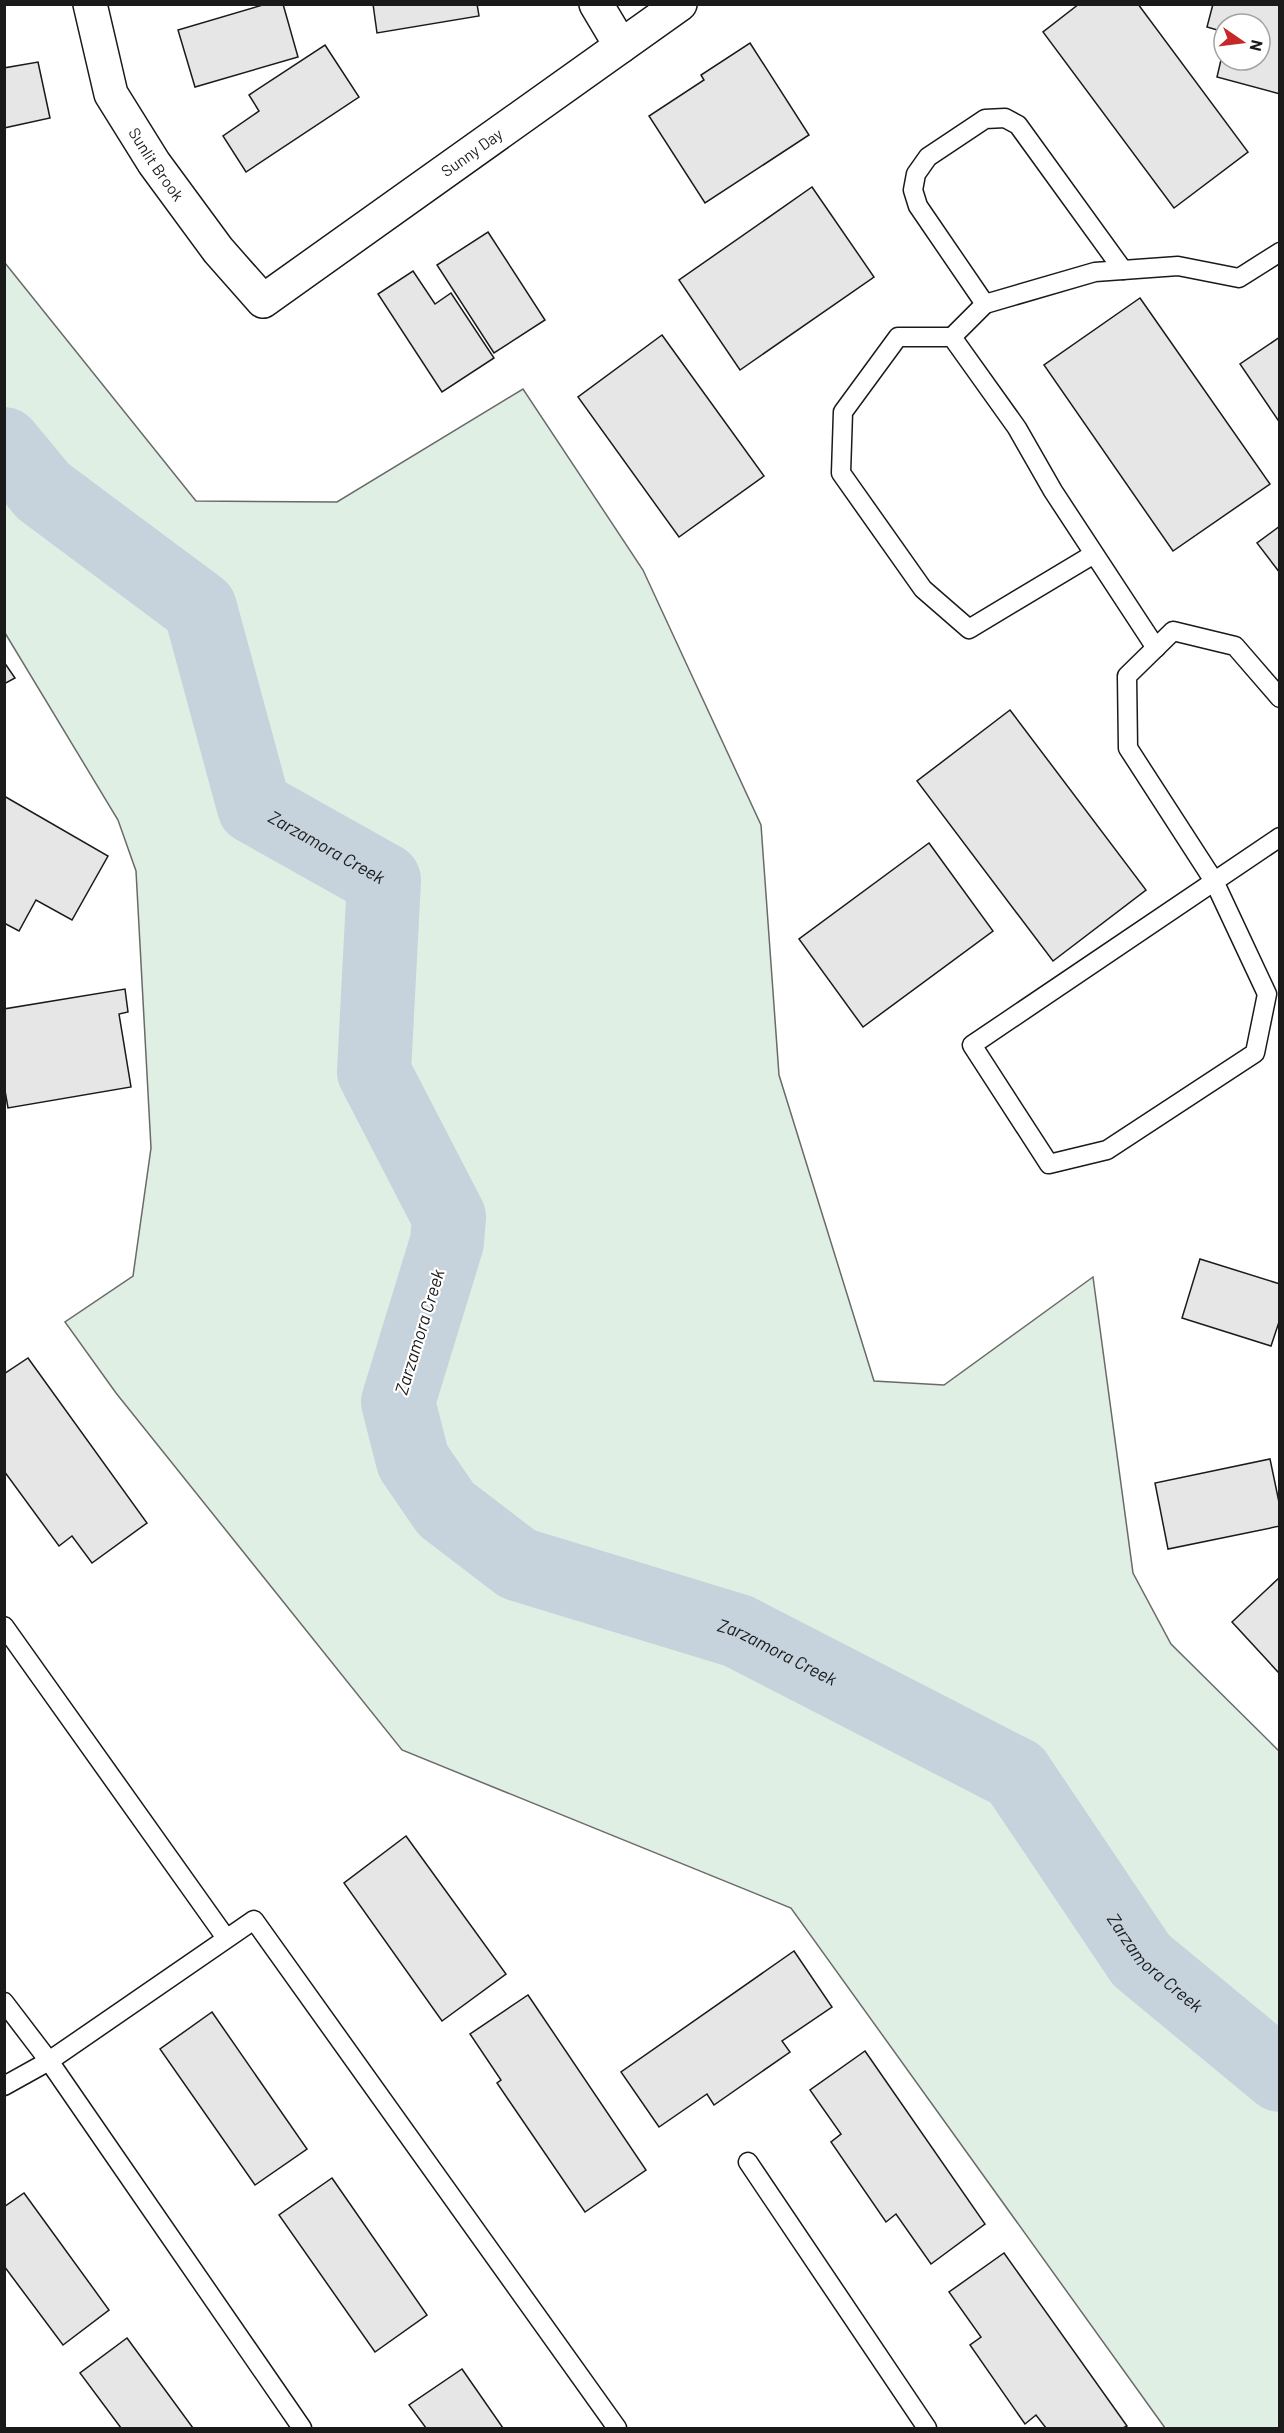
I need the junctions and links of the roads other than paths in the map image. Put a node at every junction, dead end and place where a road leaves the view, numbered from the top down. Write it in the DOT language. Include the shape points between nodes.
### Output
graph roads {
  1 [pos="90,4"];
  2 [pos="596,4"];
  3 [pos="680,4"];
  4 [pos="621,46"];
  5 [pos="1280,252"];
  6 [pos="1123,270"];
  7 [pos="263,301"];
  8 [pos="985,304"];
  9 [pos="952,337"];
  10 [pos="1094,554"];
  11 [pos="1156,648"];
  12 [pos="1280,698"];
  13 [pos="1280,837"];
  14 [pos="1214,881"];
  15 [pos="4,1626"];
  16 [pos="226,1938"];
  17 [pos="4,2002"];
  18 [pos="49,2061"];
  19 [pos="4,2086"];
  20 [pos="748,2162"];
  21 [pos="302,2428"];
  22 [pos="617,2428"];
  23 [pos="927,2428"];
  1 -- 7 [label="street, Sunlit Brook" via="111,94 154,163 218,250"];
  2 -- 4 [label="street"];
  3 -- 4 [label="street, Sunny Day"];
  4 -- 7 [label="street, Sunny Day"];
  5 -- 6 [label="lane" via="1239,278 1178,266"];
  6 -- 8 [label="lane" via="1095,272"];
  6 -- 8 [label="lane" via="1018,125 1005,118 985,119 928,157 916,174 913,190 918,207"];
  8 -- 9 [label="lane"];
  9 -- 10 [label="lane" via="1017,428"];
  9 -- 10 [label="lane" via="898,337 843,412 841,473 923,589 969,629"];
  10 -- 11 [label="lane"];
  11 -- 12 [label="lane" via="1173,631 1235,646"];
  11 -- 14 [label="lane" via="1127,676 1128,748"];
  13 -- 14 [label="lane"];
  14 -- 14 [label="lane" via="972,1045 1049,1164 1107,1150 1255,1053 1267,994"];
  15 -- 16 [label="lane"];
  16 -- 18 [label="lane"];
  16 -- 22 [label="lane" via="254,1920"];
  17 -- 18 [label="lane"];
  18 -- 19 [label="lane"];
  18 -- 21 [label="lane"];
  20 -- 23 [label="lane"];
}
